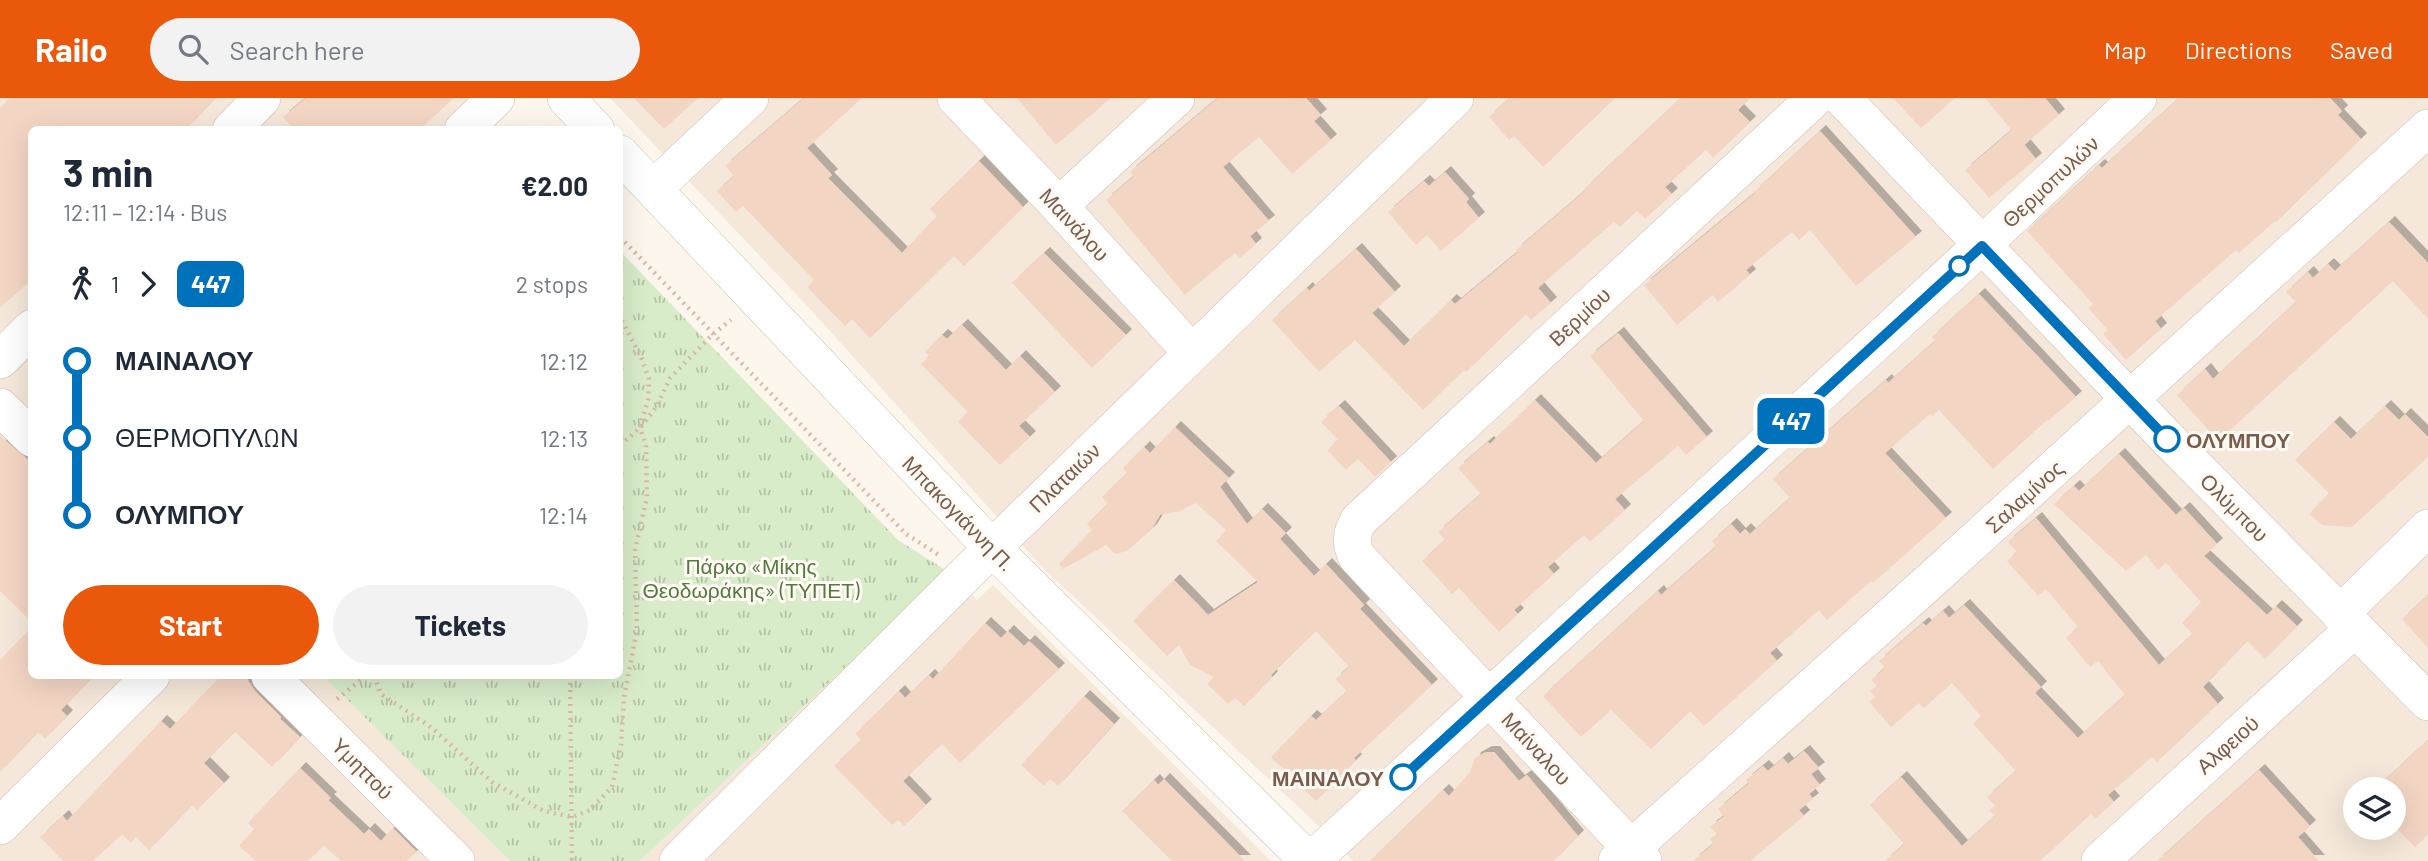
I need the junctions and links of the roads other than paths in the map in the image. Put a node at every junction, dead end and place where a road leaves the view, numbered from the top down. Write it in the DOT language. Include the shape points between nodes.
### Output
graph roads {
  1 [pos="262,98"];
  2 [pos="496,98"];
  3 [pos="566,98"];
  4 [pos="750,98"];
  5 [pos="956,98"];
  6 [pos="1176,98"];
  7 [pos="1455,98"];
  8 [pos="1815,98"];
  9 [pos="1842,98"];
  10 [pos="2138,98"];
  11 [pos="235,126"];
  12 [pos="467,126"];
  13 [pos="592,126"];
  14 [pos="2428,128"];
  15 [pos="623,157"];
  16 [pos="653,189"];
  17 [pos="1059,206"];
  18 [pos="1982,246"];
  19 [pos="28,332"];
  20 [pos="1192,353"];
  21 [pos="0,360"];
  22 [pos="2129,399"];
  23 [pos="0,407"];
  24 [pos="28,434"];
  25 [pos="2428,528"];
  26 [pos="1351,540"];
  27 [pos="992,548"];
  28 [pos="2348,621"];
  29 [pos="148,679"];
  30 [pos="273,679"];
  31 [pos="1490,698"];
  32 [pos="2428,702"];
  33 [pos="0,826"];
  34 [pos="1630,857"];
  35 [pos="456,861"];
  36 [pos="678,861"];
  37 [pos="1310,861"];
  38 [pos="2100,861"];
  1 -- 11 [label="street"];
  2 -- 12 [label="street"];
  3 -- 13 [label="street"];
  4 -- 16 [label="street"];
  5 -- 17 [label="street, Μαινάλου"];
  6 -- 17 [label="street"];
  7 -- 20 [label="street, Πλαταιών"];
  8 -- 26 [label="street, Βερμίου" via="1359,520"];
  9 -- 18 [label="street, Ολύμπου"];
  10 -- 18 [label="street, Θερμοπυλών"];
  14 -- 22 [label="street, Σαλαμίνος"];
  15 -- 16 [label="street, Μπακογιάννη Π."];
  16 -- 27 [label="street, Μπακογιάννη Π."];
  17 -- 20 [label="street, Μαινάλου"];
  18 -- 22 [label="street, Ολύμπου"];
  18 -- 31 [label="street, Θερμοπυλών"];
  19 -- 21 [label="street"];
  20 -- 27 [label="street, Πλαταιών"];
  22 -- 28 [label="street, Ολύμπου"];
  22 -- 34 [label="street, Σαλαμίνος"];
  23 -- 24 [label="street"];
  25 -- 28 [label="street, Αλφειού"];
  26 -- 31 [label="street, Μαίναλου" via="1357,557"];
  27 -- 36 [label="street, Πλαταιών"];
  27 -- 37 [label="street, Μπακογιάννη Π."];
  28 -- 32 [label="street, Ολύμπου"];
  28 -- 38 [label="street, Αλφειού"];
  29 -- 33 [label="street"];
  30 -- 35 [label="street, Υμηττού"];
  31 -- 34 [label="street, Μαίναλου"];
  31 -- 37 [label="street, Θερμοπυλών"];
}
